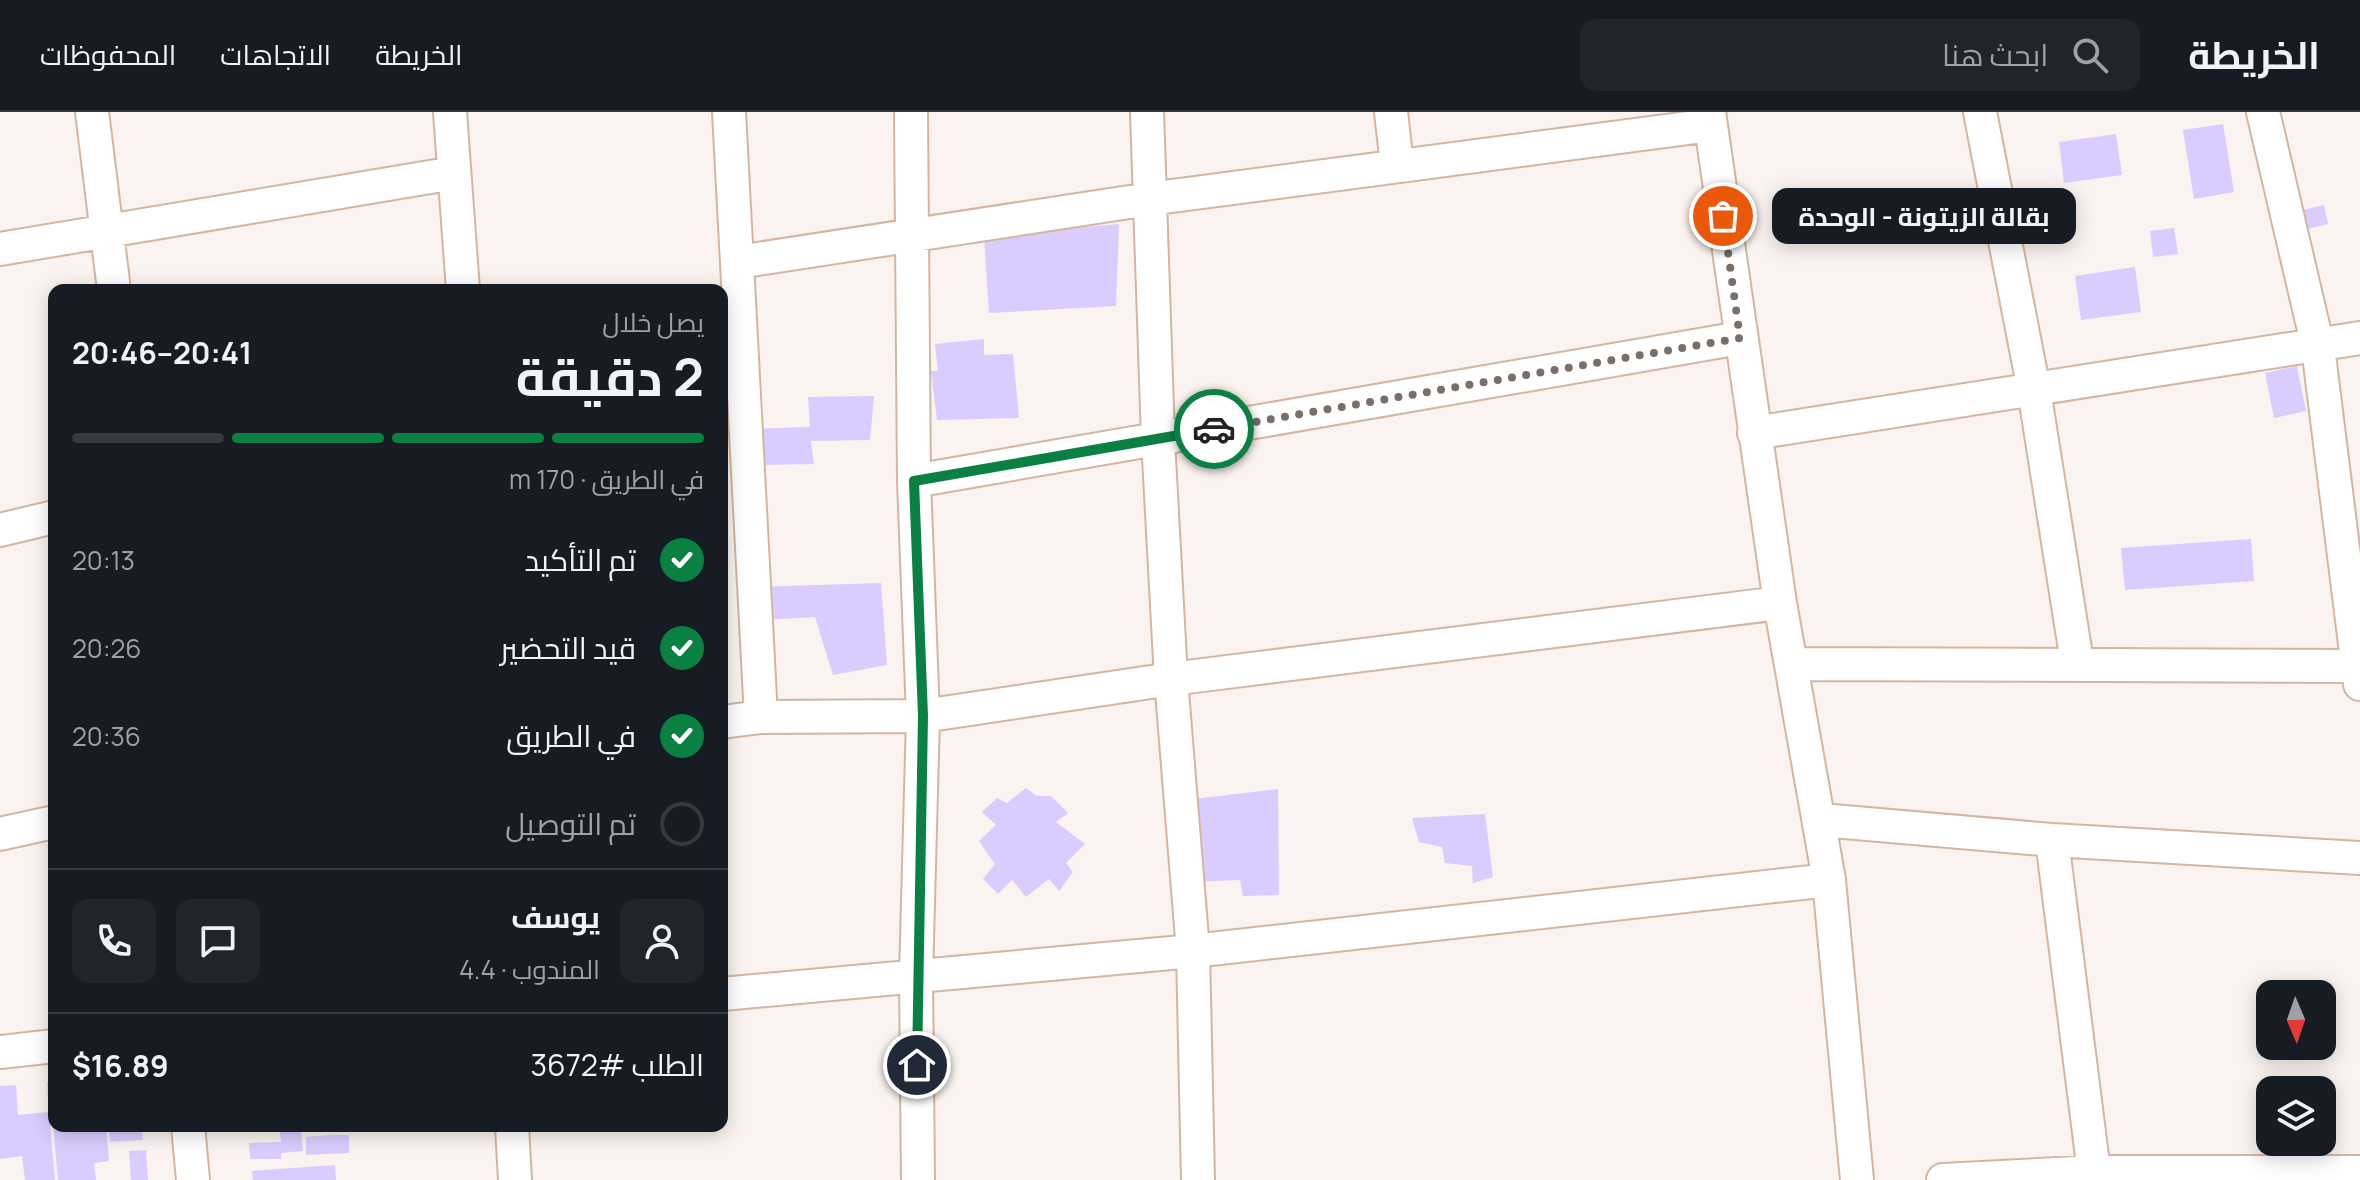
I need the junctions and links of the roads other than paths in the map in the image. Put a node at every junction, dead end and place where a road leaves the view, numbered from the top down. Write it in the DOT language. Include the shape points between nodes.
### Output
graph roads {
  1 [pos="92,112"];
  2 [pos="450,112"];
  3 [pos="729,112"];
  4 [pos="911,112"];
  5 [pos="1147,112"];
  6 [pos="1391,112"];
  7 [pos="1980,112"];
  8 [pos="2263,112"];
  9 [pos="1710,119"];
  10 [pos="1397,165"];
  11 [pos="454,173"];
  12 [pos="1149,199"];
  13 [pos="108,230"];
  14 [pos="913,237"];
  15 [pos="0,249"];
  16 [pos="738,262"];
  17 [pos="113,284"];
  18 [pos="463,284"];
  19 [pos="1740,338"];
  20 [pos="2360,338"];
  21 [pos="2318,347"];
  22 [pos="2034,390"];
  23 [pos="734,430"];
  24 [pos="1754,433"];
  25 [pos="1158,439"];
  26 [pos="914,481"];
  27 [pos="48,518"];
  28 [pos="0,530"];
  29 [pos="1780,603"];
  30 [pos="2077,662"];
  31 [pos="1792,664"];
  32 [pos="2359,672"];
  33 [pos="1171,679"];
  34 [pos="923,716"];
  35 [pos="761,717"];
  36 [pos="728,721"];
  37 [pos="1821,820"];
  38 [pos="48,823"];
  39 [pos="0,834"];
  40 [pos="2052,840"];
  41 [pos="2360,858"];
  42 [pos="1829,880"];
  43 [pos="1193,951"];
  44 [pos="916,978"];
  45 [pos="728,994"];
  46 [pos="48,1047"];
  47 [pos="0,1052"];
  48 [pos="189,1132"];
  49 [pos="512,1132"];
  50 [pos="2094,1172"];
  51 [pos="2360,1172"];
  52 [pos="193,1180"];
  53 [pos="515,1180"];
  54 [pos="918,1180"];
  55 [pos="1198,1180"];
  56 [pos="1857,1180"];
  57 [pos="1943,1180"];
  1 -- 13 [label="street"];
  2 -- 11 [label="street"];
  3 -- 16 [label="street"];
  4 -- 14 [label="street"];
  5 -- 12 [label="street"];
  6 -- 10 [label="street"];
  7 -- 22 [label="street"];
  8 -- 21 [label="street"];
  9 -- 10 [label="street"];
  9 -- 19 [label="street"];
  10 -- 12 [label="street"];
  11 -- 13 [label="street"];
  11 -- 18 [label="street"];
  12 -- 14 [label="street"];
  12 -- 25 [label="street"];
  13 -- 15 [label="street"];
  13 -- 17 [label="street"];
  14 -- 16 [label="street"];
  14 -- 26 [label="street"];
  16 -- 23 [label="street"];
  19 -- 24 [label="street"];
  19 -- 25 [label="street"];
  20 -- 21 [label="street"];
  21 -- 22 [label="street"];
  21 -- 32 [label="street"];
  22 -- 24 [label="street"];
  22 -- 30 [label="street"];
  23 -- 35 [label="street"];
  24 -- 29 [label="street"];
  25 -- 26 [label="street"];
  25 -- 33 [label="street"];
  26 -- 34 [label="street"];
  27 -- 28 [label="street"];
  29 -- 31 [label="street"];
  29 -- 33 [label="street"];
  30 -- 31 [label="street"];
  30 -- 32 [label="street"];
  31 -- 37 [label="street"];
  33 -- 34 [label="street"];
  33 -- 43 [label="street"];
  34 -- 35 [label="street"];
  34 -- 44 [label="street"];
  35 -- 36 [label="street"];
  37 -- 40 [label="street"];
  37 -- 42 [label="street"];
  38 -- 39 [label="street"];
  40 -- 41 [label="street"];
  40 -- 50 [label="street"];
  42 -- 43 [label="street"];
  42 -- 56 [label="street"];
  43 -- 44 [label="street"];
  43 -- 55 [label="street"];
  44 -- 45 [label="street"];
  44 -- 54 [label="street"];
  46 -- 47 [label="street"];
  48 -- 52 [label="street"];
  49 -- 53 [label="street"];
  50 -- 51 [label="street"];
  50 -- 57 [label="street"];
}
